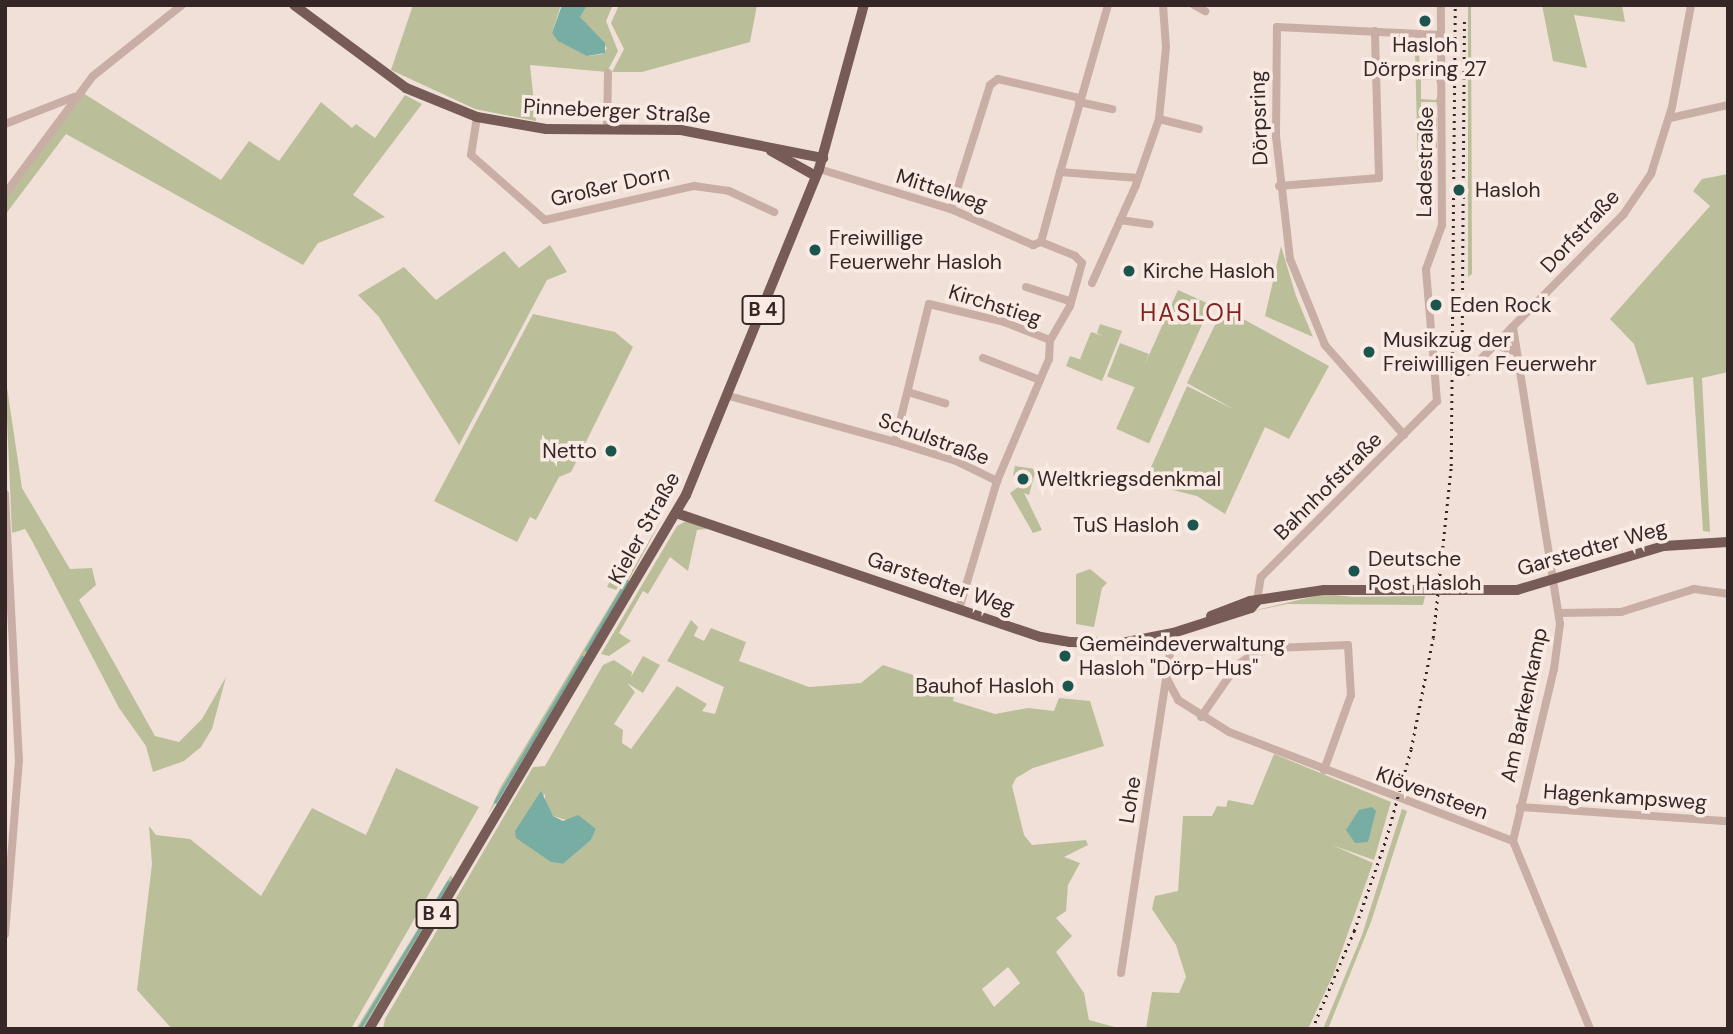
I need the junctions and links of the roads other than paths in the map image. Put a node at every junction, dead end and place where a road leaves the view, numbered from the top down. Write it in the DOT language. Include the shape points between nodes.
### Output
graph roads {
  1 [pos="182,5"];
  2 [pos="294,5"];
  3 [pos="864,5"];
  4 [pos="1108,5"];
  5 [pos="1163,5"];
  6 [pos="1194,5"];
  7 [pos="1441,5"];
  8 [pos="1691,5"];
  9 [pos="1205,11"];
  10 [pos="1375,32"];
  11 [pos="1441,34"];
  12 [pos="608,73"];
  13 [pos="74,97"];
  14 [pos="1079,100"];
  15 [pos="1728,105"];
  16 [pos="1112,109"];
  17 [pos="477,117"];
  18 [pos="1670,118"];
  19 [pos="1159,119"];
  20 [pos="5,124"];
  21 [pos="607,129"];
  22 [pos="1199,129"];
  23 [pos="761,146"];
  24 [pos="819,168"];
  25 [pos="1060,172"];
  26 [pos="1138,178"];
  27 [pos="1279,186"];
  28 [pos="5,194"];
  29 [pos="951,209"];
  30 [pos="774,212"];
  31 [pos="1120,220"];
  32 [pos="1150,224"];
  33 [pos="1041,242"];
  34 [pos="1081,266"];
  35 [pos="1099,266"];
  36 [pos="1026,287"];
  37 [pos="1069,301"];
  38 [pos="1513,327"];
  39 [pos="1050,340"];
  40 [pos="1495,345"];
  41 [pos="1516,352"];
  42 [pos="982,358"];
  43 [pos="1468,372"];
  44 [pos="1040,380"];
  45 [pos="908,392"];
  46 [pos="729,396"];
  47 [pos="1437,401"];
  48 [pos="945,403"];
  49 [pos="1404,435"];
  50 [pos="895,442"];
  51 [pos="997,481"];
  52 [pos="5,494"];
  53 [pos="676,513"];
  54 [pos="1728,542"];
  55 [pos="1552,582"];
  56 [pos="1728,594"];
  57 [pos="1257,601"];
  58 [pos="959,609"];
  59 [pos="1559,613"];
  60 [pos="1173,633"];
  61 [pos="1167,679"];
  62 [pos="1201,717"];
  63 [pos="1324,770"];
  64 [pos="1520,807"];
  65 [pos="1728,821"];
  66 [pos="1513,841"];
  67 [pos="5,934"];
  68 [pos="1121,973"];
  69 [pos="369,1029"];
  70 [pos="1590,1029"];
  1 -- 13 [label="street" via="120,53"];
  2 -- 17 [label="main road, Pinneberger Straße" via="405,88"];
  3 -- 24 [label="main road, Kieler Straße / B 4"];
  4 -- 14 [label="street"];
  5 -- 19 [label="street" via="1166,47"];
  6 -- 9 [label="street"];
  7 -- 11 [label="street, Ladestraße"];
  8 -- 18 [label="street, Dorfstraße"];
  10 -- 11 [label="street, Dörpsring"];
  10 -- 27 [label="street, Dörpsring" via="1379,178"];
  10 -- 27 [label="street, Dörpsring" via="1277,27"];
  11 -- 47 [label="street, Ladestraße" via="1442,225 1427,264 1426,297"];
  12 -- 21 [label="street"];
  13 -- 20 [label="street"];
  13 -- 28 [label="street"];
  14 -- 16 [label="street"];
  14 -- 25 [label="street"];
  14 -- 29 [label="street" via="1010,81 998,79 990,85"];
  15 -- 18 [label="street"];
  17 -- 21 [label="main road, Pinneberger Straße" via="546,129"];
  17 -- 30 [label="street, Großer Dorn" via="471,155 545,220 694,186 729,191"];
  18 -- 38 [label="street, Dorfstraße" via="1651,174 1623,215"];
  19 -- 22 [label="street"];
  19 -- 26 [label="street"];
  21 -- 23 [label="main road, Pinneberger Straße" via="681,130"];
  23 -- 24 [label="main road, Pinneberger Straße"];
  23 -- 24 [label="main road, Pinneberger Straße"];
  24 -- 29 [label="street, Mittelweg"];
  24 -- 46 [label="main road, Kieler Straße / B 4"];
  25 -- 26 [label="street"];
  25 -- 33 [label="street"];
  26 -- 31 [label="street"];
  27 -- 49 [label="street" via="1287,246 1311,319 1331,354"];
  29 -- 33 [label="street, Mittelweg" via="1025,242"];
  31 -- 32 [label="street"];
  31 -- 35 [label="street"];
  33 -- 34 [label="street, Mittelweg"];
  34 -- 35 [label="street"];
  34 -- 35 [label="street" via="1093,280"];
  34 -- 37 [label="street"];
  36 -- 37 [label="street"];
  37 -- 39 [label="street" via="1064,321 1056,325"];
  38 -- 40 [label="street, Dorfstraße"];
  38 -- 41 [label="street, Am Barkenkamp"];
  39 -- 44 [label="street" via="1049,359"];
  39 -- 45 [label="street, Kirchstieg" via="929,304"];
  40 -- 41 [label="street"];
  40 -- 43 [label="street, Dorfstraße"];
  41 -- 55 [label="street, Am Barkenkamp"];
  42 -- 44 [label="street"];
  44 -- 51 [label="street"];
  45 -- 48 [label="street"];
  45 -- 50 [label="street"];
  46 -- 50 [label="street, Schulstraße"];
  46 -- 53 [label="main road, Kieler Straße / B 4"];
  47 -- 49 [label="street, Bahnhofstraße"];
  49 -- 57 [label="street, Bahnhofstraße" via="1261,577"];
  50 -- 51 [label="street, Schulstraße" via="956,461"];
  51 -- 58 [label="street, Schulstraße"];
  52 -- 67 [label="street" via="19,760"];
  53 -- 58 [label="main road, Garstedter Weg"];
  53 -- 69 [label="main road, Kieler Straße / B 4"];
  54 -- 55 [label="main road, Garstedter Weg" via="1664,546"];
  55 -- 57 [label="main road, Garstedter Weg" via="1482,592 1324,590"];
  55 -- 59 [label="street, Am Barkenkamp"];
  56 -- 59 [label="street" via="1695,589 1621,612"];
  57 -- 60 [label="main road, Garstedter Weg" via="1251,608"];
  58 -- 60 [label="main road, Garstedter Weg" via="1041,637 1083,644 1122,643"];
  59 -- 64 [label="street, Am Barkenkamp" via="1554,669"];
  60 -- 61 [label="street, Lohe"];
  61 -- 62 [label="street, Klövensteen" via="1178,700"];
  61 -- 68 [label="street, Lohe"];
  62 -- 63 [label="street, Klövensteen"];
  62 -- 63 [label="street" via="1237,665 1255,653 1348,645 1351,695"];
  63 -- 66 [label="street, Klövensteen"];
  64 -- 65 [label="street, Hagenkampsweg"];
  64 -- 66 [label="street, Am Barkenkamp"];
  66 -- 70 [label="street"];
}
